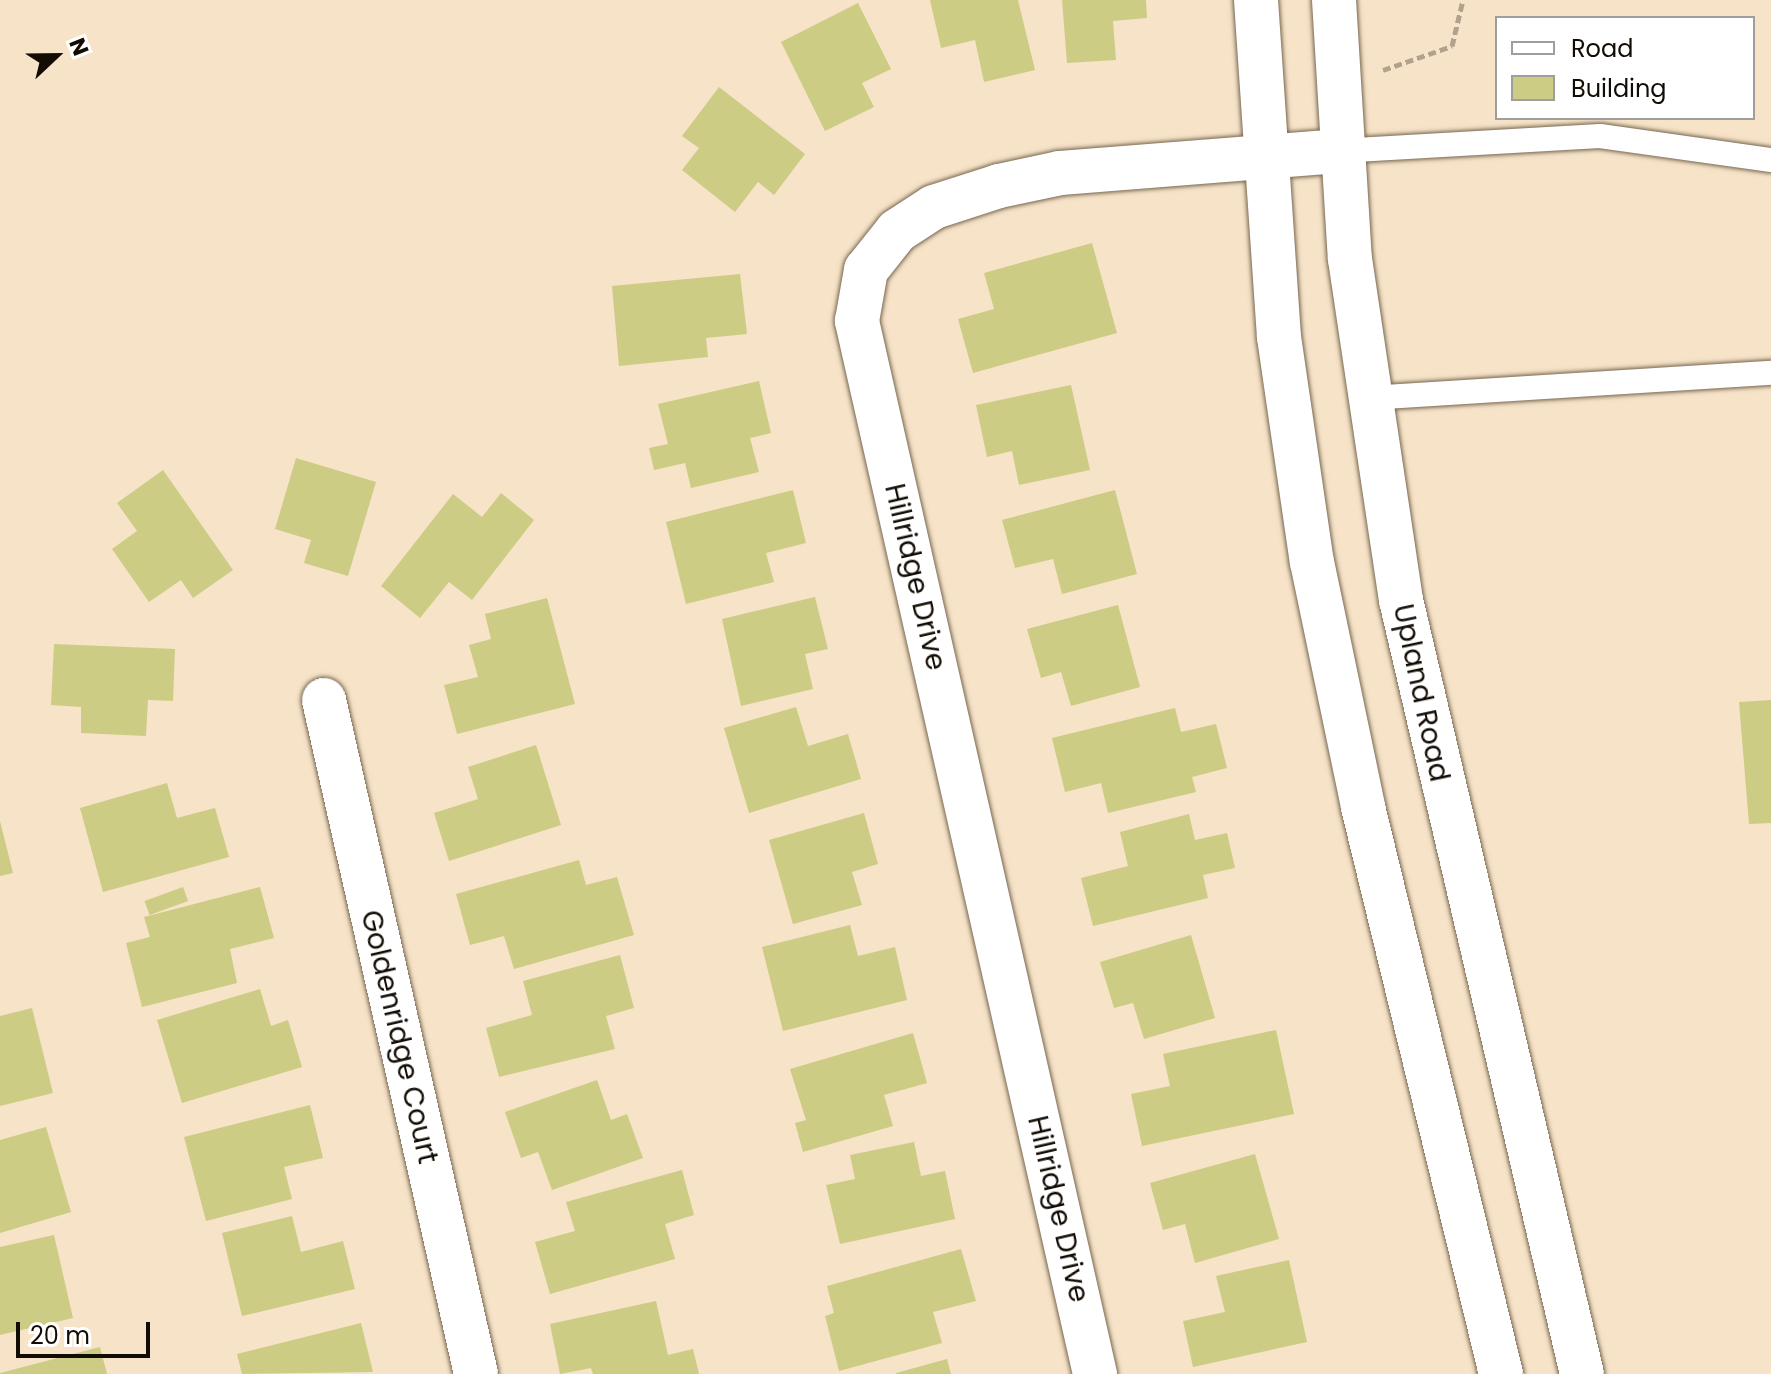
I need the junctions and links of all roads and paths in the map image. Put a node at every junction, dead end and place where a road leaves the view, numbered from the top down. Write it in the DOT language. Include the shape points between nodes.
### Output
graph roads {
  1 [pos="1256,0"];
  2 [pos="1334,0"];
  3 [pos="1463,0"];
  4 [pos="1382,70"];
  5 [pos="1338,151"];
  6 [pos="1262,158"];
  7 [pos="1771,160"];
  8 [pos="1771,373"];
  9 [pos="1369,398"];
  10 [pos="324,700"];
  11 [pos="476,1374"];
  12 [pos="1095,1374"];
  13 [pos="1501,1374"];
  14 [pos="1582,1374"];
  1 -- 6 [label="main road"];
  2 -- 5 [label="main road, Upland Road"];
  3 -- 4 [label="path" via="1452,46"];
  5 -- 6 [label="main road, Hillridge Drive"];
  5 -- 7 [label="lane" via="1600,136"];
  5 -- 9 [label="main road, Upland Road"];
  6 -- 12 [label="main road, Hillridge Drive" via="1060,173 934,207 897,231 866,270 857,321"];
  6 -- 13 [label="main road" via="1312,562 1363,807"];
  8 -- 9 [label="lane"];
  9 -- 14 [label="main road, Upland Road" via="1437,772"];
  10 -- 11 [label="main road, Goldenridge Court"];
}
